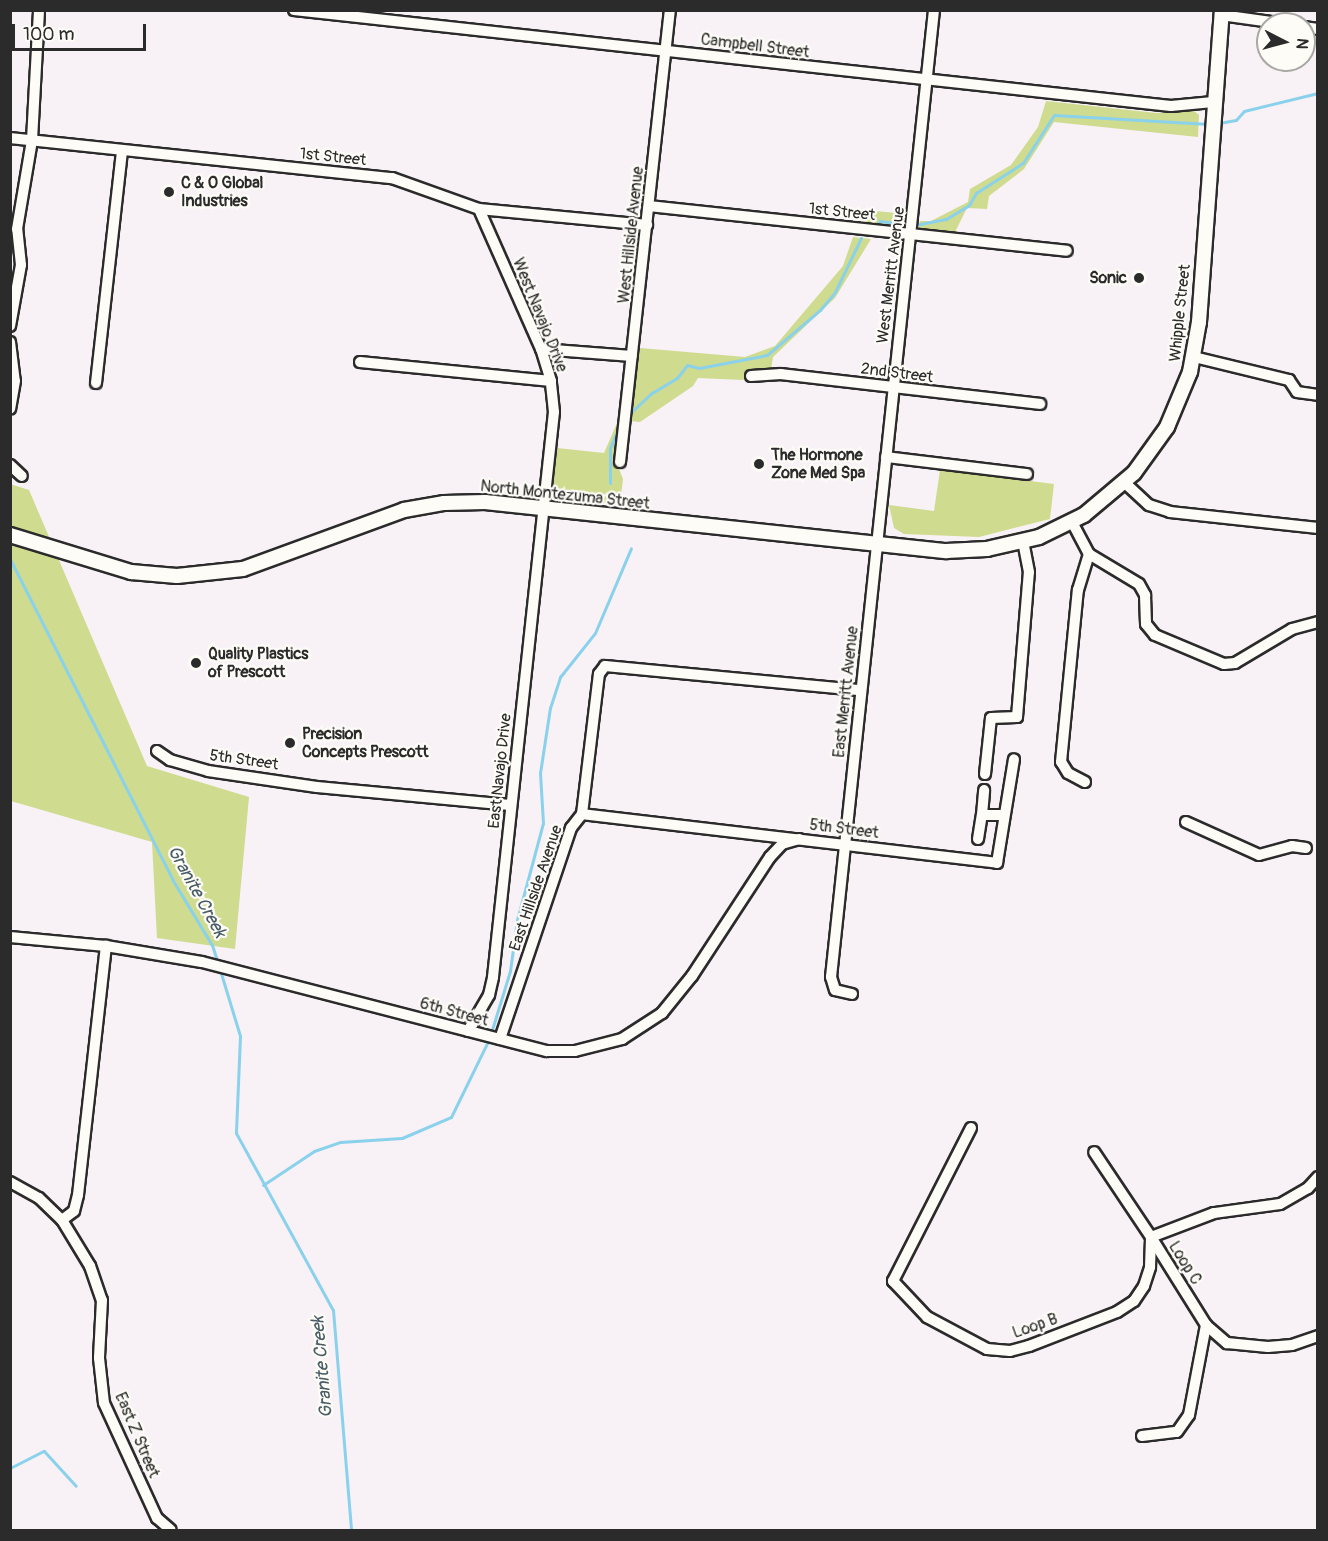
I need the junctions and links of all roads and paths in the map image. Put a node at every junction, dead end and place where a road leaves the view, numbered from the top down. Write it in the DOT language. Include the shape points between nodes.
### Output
graph roads {
  1 [pos="39,10"];
  2 [pos="294,10"];
  3 [pos="670,10"];
  4 [pos="934,10"];
  5 [pos="1221,13"];
  6 [pos="1256,19"];
  7 [pos="665,51"];
  8 [pos="926,81"];
  9 [pos="1212,102"];
  10 [pos="10,138"];
  11 [pos="32,140"];
  12 [pos="122,150"];
  13 [pos="649,206"];
  14 [pos="479,209"];
  15 [pos="647,225"];
  16 [pos="911,233"];
  17 [pos="1067,251"];
  18 [pos="10,326"];
  19 [pos="10,342"];
  20 [pos="541,349"];
  21 [pos="632,356"];
  22 [pos="1194,357"];
  23 [pos="360,362"];
  24 [pos="751,376"];
  25 [pos="551,381"];
  26 [pos="96,383"];
  27 [pos="893,388"];
  28 [pos="1317,395"];
  29 [pos="1040,404"];
  30 [pos="10,409"];
  31 [pos="886,457"];
  32 [pos="620,462"];
  33 [pos="10,465"];
  34 [pos="1028,474"];
  35 [pos="22,476"];
  36 [pos="1124,482"];
  37 [pos="545,509"];
  38 [pos="1072,522"];
  39 [pos="1317,528"];
  40 [pos="10,535"];
  41 [pos="1023,542"];
  42 [pos="878,544"];
  43 [pos="1089,554"];
  44 [pos="1317,622"];
  45 [pos="861,690"];
  46 [pos="157,751"];
  47 [pos="1014,759"];
  48 [pos="985,774"];
  49 [pos="1085,782"];
  50 [pos="984,790"];
  51 [pos="510,805"];
  52 [pos="582,814"];
  53 [pos="982,815"];
  54 [pos="1004,815"];
  55 [pos="1186,822"];
  56 [pos="798,838"];
  57 [pos="978,840"];
  58 [pos="845,844"];
  59 [pos="1306,848"];
  60 [pos="10,937"];
  61 [pos="106,946"];
  62 [pos="852,994"];
  63 [pos="468,1031"];
  64 [pos="493,1038"];
  65 [pos="970,1128"];
  66 [pos="1094,1152"];
  67 [pos="1317,1177"];
  68 [pos="10,1182"];
  69 [pos="62,1220"];
  70 [pos="1151,1237"];
  71 [pos="1206,1325"];
  72 [pos="1317,1336"];
  73 [pos="1142,1436"];
  74 [pos="171,1530"];
  1 -- 11 [label="street"];
  2 -- 7 [label="street, Campbell Street"];
  3 -- 7 [label="street, West Hillside Avenue"];
  4 -- 8 [label="street, West Merritt Avenue"];
  5 -- 6 [label="street"];
  5 -- 9 [label="main road, Whipple Street"];
  7 -- 8 [label="street, Campbell Street"];
  7 -- 13 [label="street, West Hillside Avenue"];
  8 -- 9 [label="street, Campbell Street" via="1171,106"];
  8 -- 16 [label="street, West Merritt Avenue"];
  9 -- 22 [label="main road, Whipple Street"];
  10 -- 11 [label="street, 1st Street"];
  11 -- 12 [label="street, 1st Street"];
  11 -- 18 [label="street" via="17,229 21,265"];
  12 -- 14 [label="street, 1st Street" via="392,178"];
  12 -- 26 [label="street"];
  13 -- 15 [label="street, West Hillside Avenue"];
  13 -- 16 [label="street, 1st Street"];
  14 -- 15 [label="street, 1st Street"];
  14 -- 20 [label="street, West Navajo Drive"];
  15 -- 21 [label="street, West Hillside Avenue"];
  16 -- 17 [label="street, 1st Street"];
  16 -- 27 [label="street, West Merritt Avenue"];
  19 -- 30 [label="street" via="15,381"];
  20 -- 21 [label="street"];
  20 -- 25 [label="street, West Navajo Drive"];
  21 -- 32 [label="street, West Hillside Avenue"];
  22 -- 28 [label="street" via="1288,380 1297,392"];
  22 -- 36 [label="main road, Whipple Street" via="1167,427 1148,457"];
  23 -- 25 [label="street"];
  24 -- 27 [label="street, 2nd Street" via="765,372"];
  25 -- 37 [label="street, West Navajo Drive" via="554,412"];
  27 -- 29 [label="street, 2nd Street"];
  27 -- 31 [label="street, West Merritt Avenue"];
  31 -- 34 [label="street"];
  31 -- 42 [label="street, West Merritt Avenue"];
  33 -- 35 [label="street"];
  36 -- 38 [label="main road, Whipple Street"];
  36 -- 39 [label="street" via="1149,505 1170,512"];
  37 -- 40 [label="main road, North Montezuma Street" via="485,502 404,510 258,565 177,576 130,572"];
  37 -- 42 [label="main road, North Montezuma Street"];
  37 -- 51 [label="street, East Navajo Drive"];
  38 -- 41 [label="main road, Whipple Street"];
  38 -- 43 [label="street"];
  41 -- 42 [label="main road, North Montezuma Street" via="946,551"];
  41 -- 48 [label="street" via="1029,572 1017,717 991,718"];
  42 -- 45 [label="street, East Merritt Avenue"];
  43 -- 44 [label="street" via="1139,584 1145,595 1146,624 1155,635 1224,664 1235,663 1292,629"];
  43 -- 49 [label="street" via="1078,590 1061,762 1068,773"];
  45 -- 52 [label="street, East Hillside Avenue" via="605,666 599,674"];
  45 -- 58 [label="street, East Merritt Avenue"];
  46 -- 51 [label="street, 5th Street" via="170,760 208,771 317,787"];
  47 -- 54 [label="street, 5th Street"];
  50 -- 53 [label="street"];
  51 -- 63 [label="street, East Navajo Drive" via="493,977 489,995"];
  52 -- 56 [label="street, 5th Street"];
  52 -- 64 [label="street, East Hillside Avenue" via="571,828"];
  53 -- 54 [label="street"];
  53 -- 57 [label="street"];
  54 -- 58 [label="street, 5th Street" via="997,863"];
  55 -- 59 [label="street" via="1258,855 1292,846"];
  56 -- 58 [label="street, 5th Street"];
  56 -- 64 [label="street, 6th Street" via="782,844 770,857 685,986 662,1013 641,1029 601,1046 575,1051 547,1051"];
  58 -- 62 [label="street, East Merritt Avenue" via="831,977 835,990"];
  60 -- 61 [label="street, 6th Street"];
  61 -- 63 [label="street, 6th Street" via="202,962"];
  61 -- 69 [label="street" via="78,1195 74,1211"];
  63 -- 64 [label="street, 6th Street"];
  65 -- 70 [label="street, Loop B" via="893,1281 927,1317 959,1337 987,1348 1010,1351 1117,1312 1134,1301 1144,1286 1150,1267"];
  66 -- 70 [label="street"];
  67 -- 70 [label="street, Loop C" via="1308,1188 1280,1204 1214,1213"];
  68 -- 69 [label="street, East Z Street" via="39,1198"];
  69 -- 74 [label="street, East Z Street" via="90,1266 102,1300 99,1358 104,1403 157,1518"];
  70 -- 71 [label="street, Loop C"];
  71 -- 72 [label="street, Loop C" via="1227,1343 1250,1348 1292,1345"];
  71 -- 73 [label="street" via="1188,1415 1177,1432"];
}
